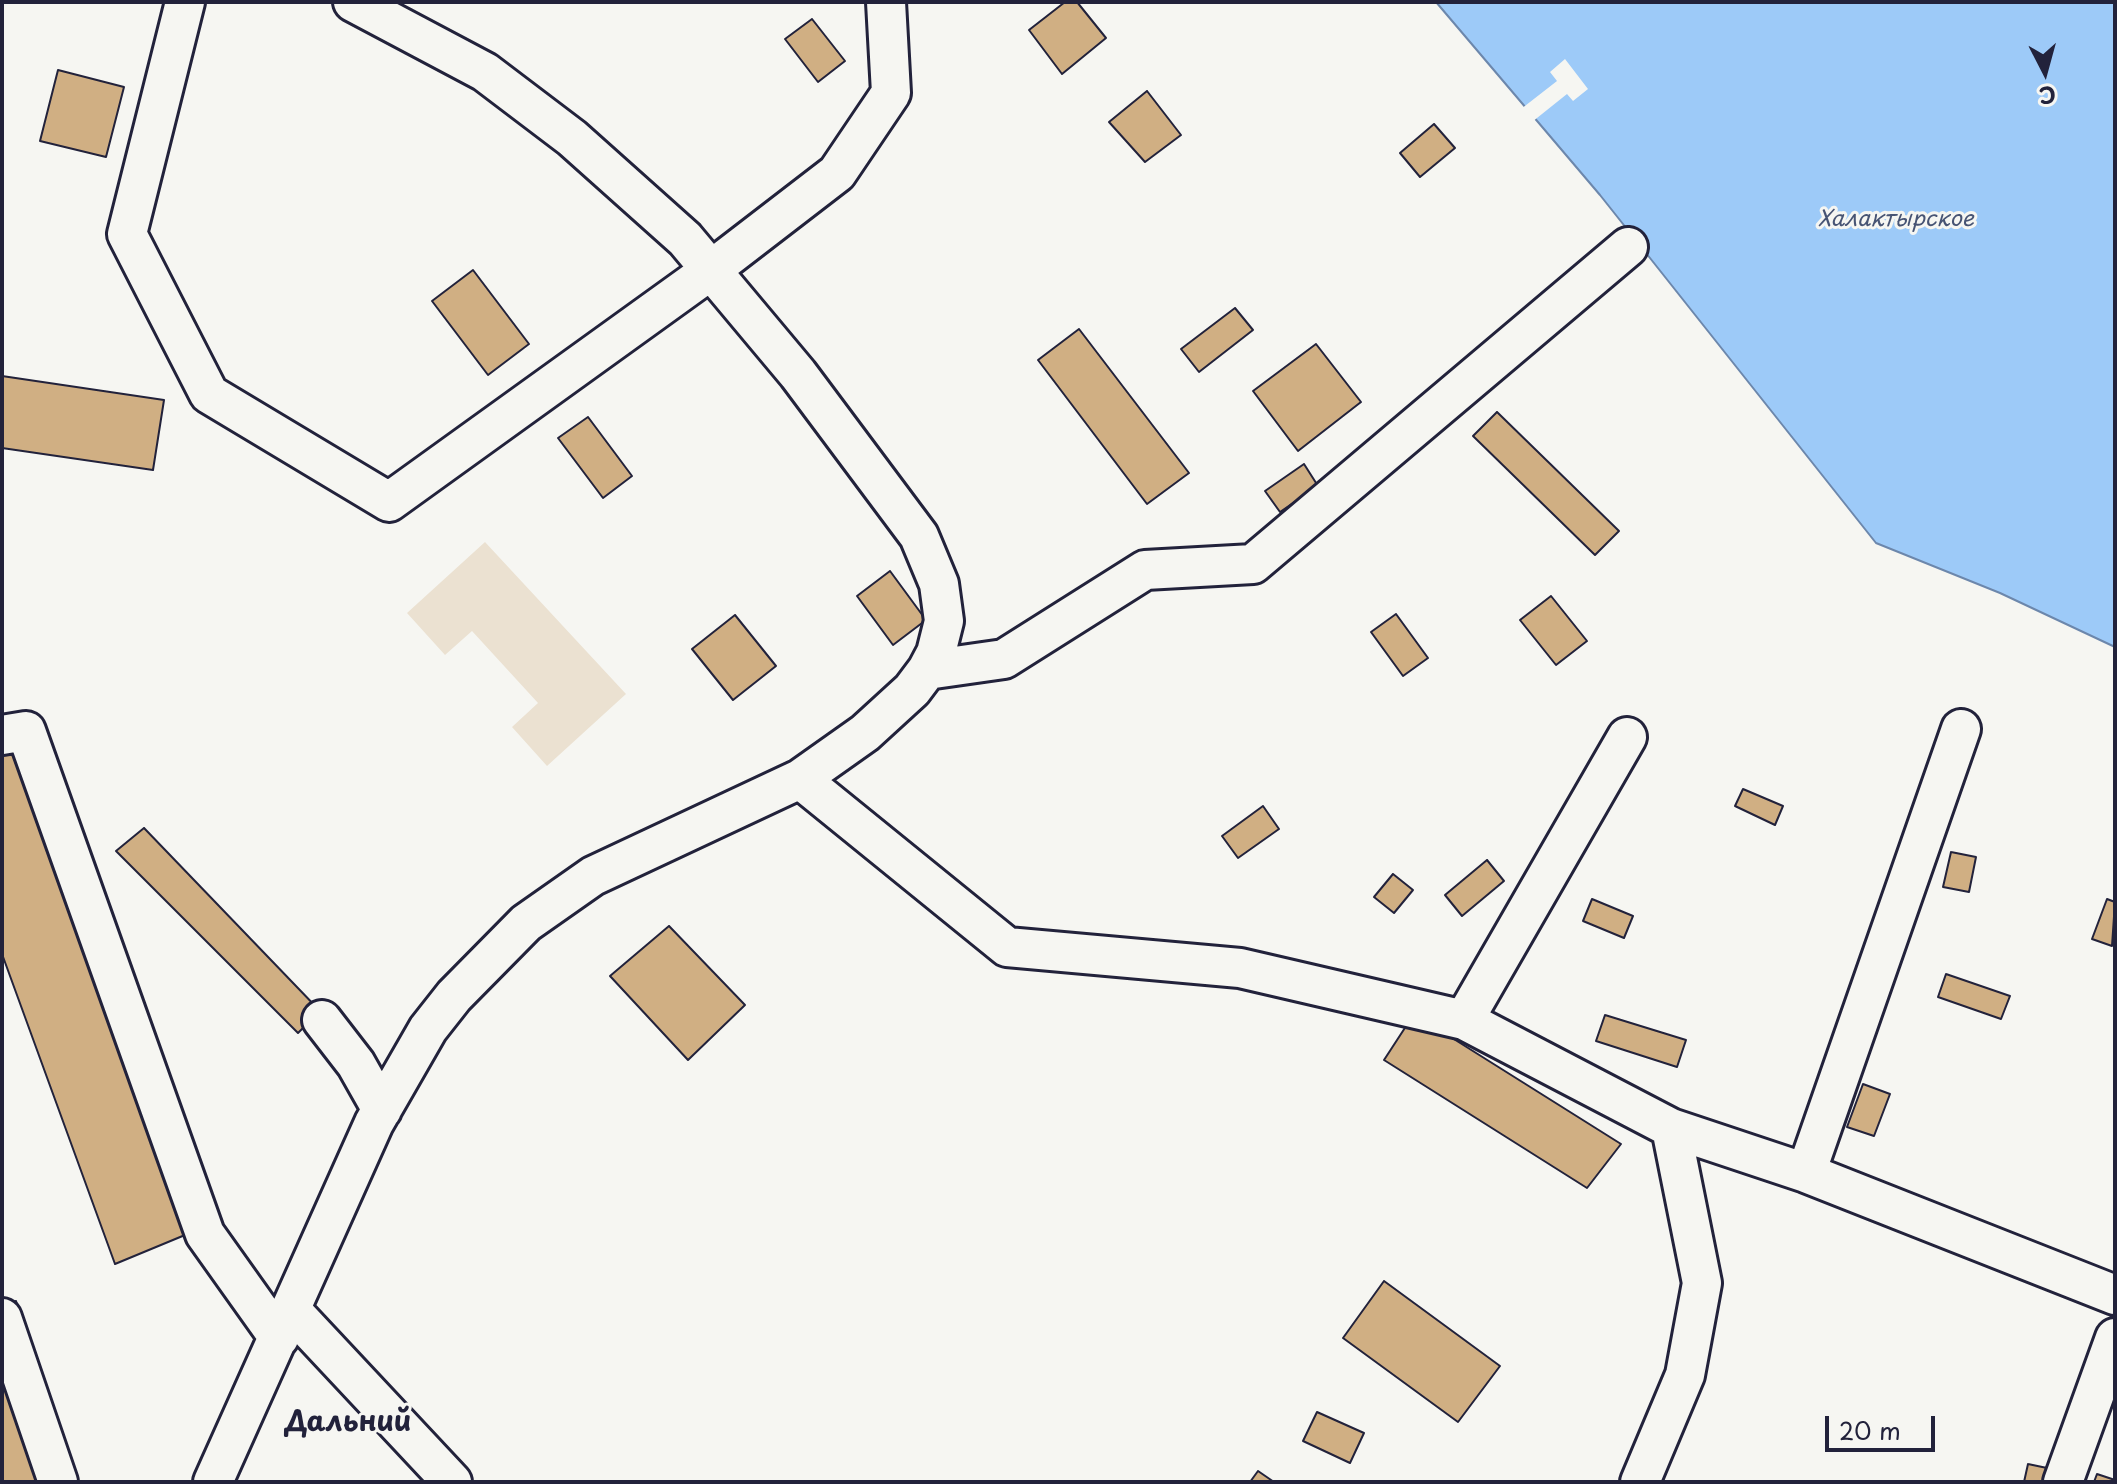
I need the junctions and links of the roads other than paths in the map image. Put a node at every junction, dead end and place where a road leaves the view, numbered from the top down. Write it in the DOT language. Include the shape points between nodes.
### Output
graph roads {
  1 [pos="185,2"];
  2 [pos="886,2"];
  3 [pos="373,6"];
  4 [pos="1628,247"];
  5 [pos="711,270"];
  6 [pos="927,670"];
  7 [pos="1961,729"];
  8 [pos="2,735"];
  9 [pos="1627,737"];
  10 [pos="800,779"];
  11 [pos="322,1020"];
  12 [pos="1464,1020"];
  13 [pos="382,1110"];
  14 [pos="1671,1128"];
  15 [pos="1806,1173"];
  16 [pos="2115,1295"];
  17 [pos="2,1318"];
  18 [pos="285,1324"];
  19 [pos="2115,1338"];
  20 [pos="58,1482"];
  21 [pos="213,1482"];
  22 [pos="452,1482"];
  23 [pos="1640,1482"];
  24 [pos="2063,1482"];
  1 -- 5 [label="street" via="127,234 209,394 389,502"];
  2 -- 5 [label="street" via="891,93 837,173"];
  3 -- 5 [label="street" via="485,72 572,138 685,239"];
  4 -- 6 [label="street" via="1253,564 1145,570 1004,659"];
  5 -- 6 [label="street" via="798,374 919,536 944,604 941,638"];
  6 -- 10 [label="street" via="865,733"];
  7 -- 15 [label="street"];
  8 -- 18 [label="street" via="26,731 205,1234"];
  9 -- 12 [label="street"];
  10 -- 12 [label="street" via="1007,947 1240,968"];
  10 -- 13 [label="street" via="615,863 526,923 428,1029"];
  11 -- 13 [label="street"];
  12 -- 14 [label="street"];
  13 -- 18 [label="street"];
  14 -- 15 [label="street"];
  14 -- 23 [label="street" via="1702,1283 1685,1375"];
  15 -- 16 [label="street"];
  17 -- 20 [label="street"];
  18 -- 21 [label="street"];
  18 -- 22 [label="street"];
  19 -- 24 [label="street"];
}
